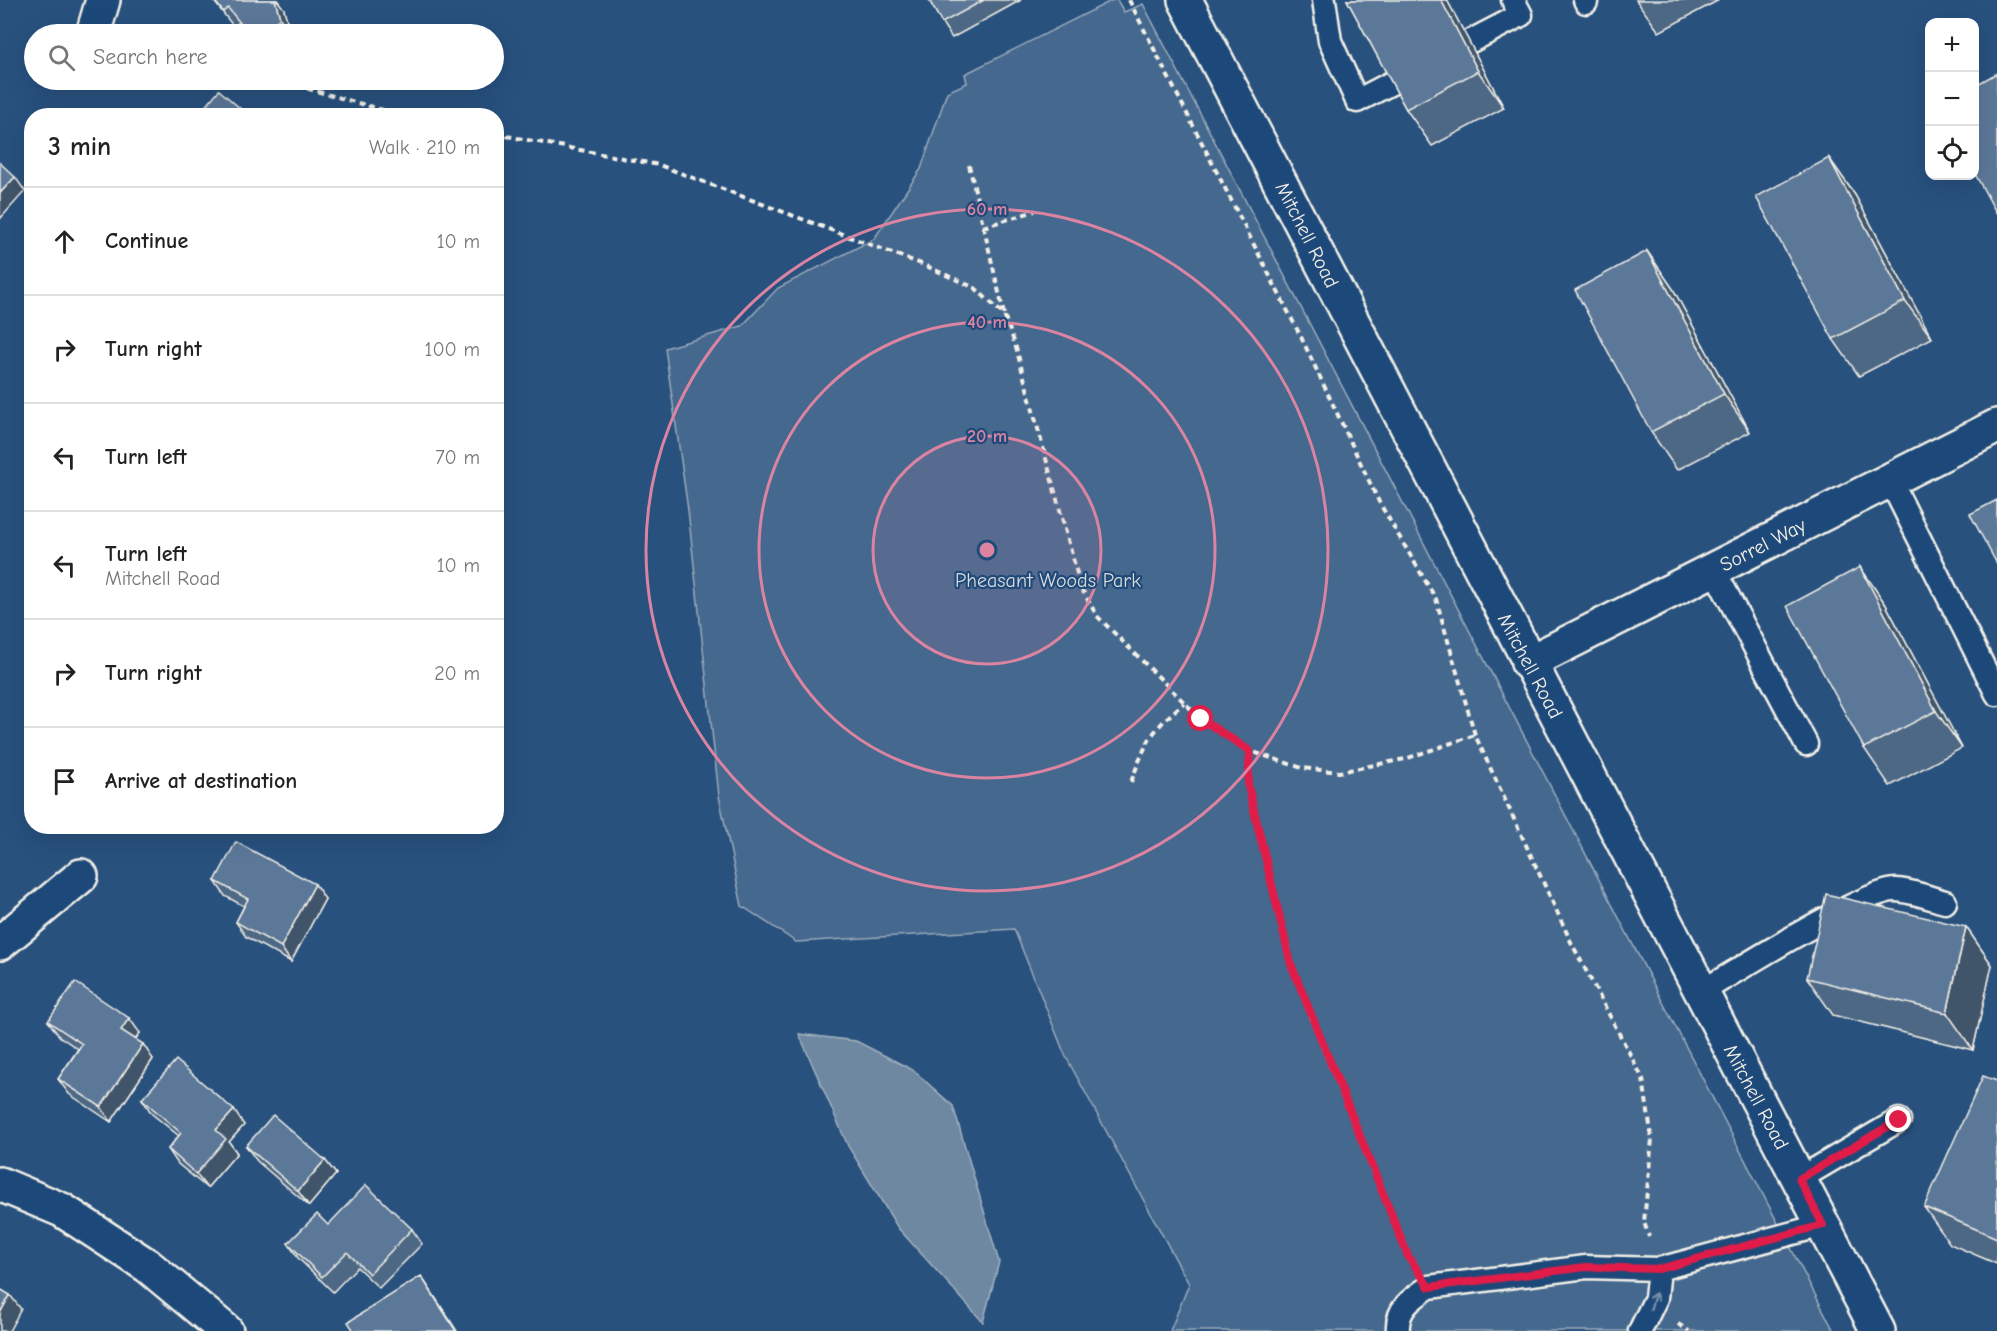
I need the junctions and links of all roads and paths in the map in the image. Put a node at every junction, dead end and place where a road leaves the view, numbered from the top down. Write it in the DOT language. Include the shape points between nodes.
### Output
graph roads {
  1 [pos="103,0"];
  2 [pos="1129,0"];
  3 [pos="1185,0"];
  4 [pos="1324,0"];
  5 [pos="1513,0"];
  6 [pos="96,24"];
  7 [pos="1469,42"];
  8 [pos="1397,81"];
  9 [pos="312,90"];
  10 [pos="376,108"];
  11 [pos="504,136"];
  12 [pos="969,165"];
  13 [pos="1035,211"];
  14 [pos="983,227"];
  15 [pos="1004,315"];
  16 [pos="1997,426"];
  17 [pos="1890,480"];
  18 [pos="1714,570"];
  19 [pos="1528,663"];
  20 [pos="1997,694"];
  21 [pos="1184,703"];
  22 [pos="1475,735"];
  23 [pos="1806,744"];
  24 [pos="1250,751"];
  25 [pos="1131,782"];
  26 [pos="81,876"];
  27 [pos="1945,902"];
  28 [pos="0,943"];
  29 [pos="1701,992"];
  30 [pos="1899,1120"];
  31 [pos="1799,1179"];
  32 [pos="0,1184"];
  33 [pos="1823,1225"];
  34 [pos="1659,1269"];
  35 [pos="1429,1287"];
  36 [pos="1676,1323"];
  37 [pos="226,1331"];
  38 [pos="1398,1331"];
  39 [pos="1640,1331"];
  40 [pos="1689,1331"];
  41 [pos="1878,1331"];
  1 -- 6 [label="main road"];
  2 -- 22 [label="path" via="1302,339 1379,502 1436,599"];
  3 -- 19 [label="main road, Mitchell Road"];
  4 -- 8 [label="lane" via="1330,41 1357,101"];
  5 -- 7 [label="lane" via="1521,15"];
  9 -- 10 [label="path"];
  11 -- 15 [label="path" via="659,165 975,288"];
  12 -- 14 [label="path"];
  13 -- 14 [label="path"];
  14 -- 15 [label="path"];
  15 -- 21 [label="path" via="1081,588 1097,616"];
  16 -- 17 [label="main road, Sorrel Way"];
  17 -- 18 [label="main road, Sorrel Way"];
  17 -- 20 [label="lane"];
  18 -- 19 [label="main road, Sorrel Way"];
  18 -- 23 [label="lane"];
  19 -- 29 [label="main road, Mitchell Road"];
  21 -- 24 [label="path"];
  21 -- 25 [label="path" via="1159,724 1147,741"];
  22 -- 24 [label="path" via="1405,759 1339,772 1302,768"];
  22 -- 34 [label="path" via="1571,942 1643,1078 1652,1139 1644,1222"];
  24 -- 35 [label="path" via="1248,786 1291,964 1408,1256"];
  26 -- 28 [label="main road"];
  27 -- 29 [label="lane" via="1896,890 1882,892"];
  29 -- 31 [label="main road, Mitchell Road"];
  30 -- 31 [label="lane"];
  31 -- 33 [label="main road, Mitchell Road"];
  32 -- 37 [label="main road" via="62,1210 110,1241 148,1266"];
  33 -- 34 [label="lane"];
  33 -- 41 [label="main road, Mitchell Road"];
  34 -- 35 [label="lane" via="1586,1267"];
  39 -- 34 [label="lane, one-way" via="1656,1298"];
  35 -- 38 [label="lane" via="1410,1299 1401,1313"];
  36 -- 40 [label="path"];
}
